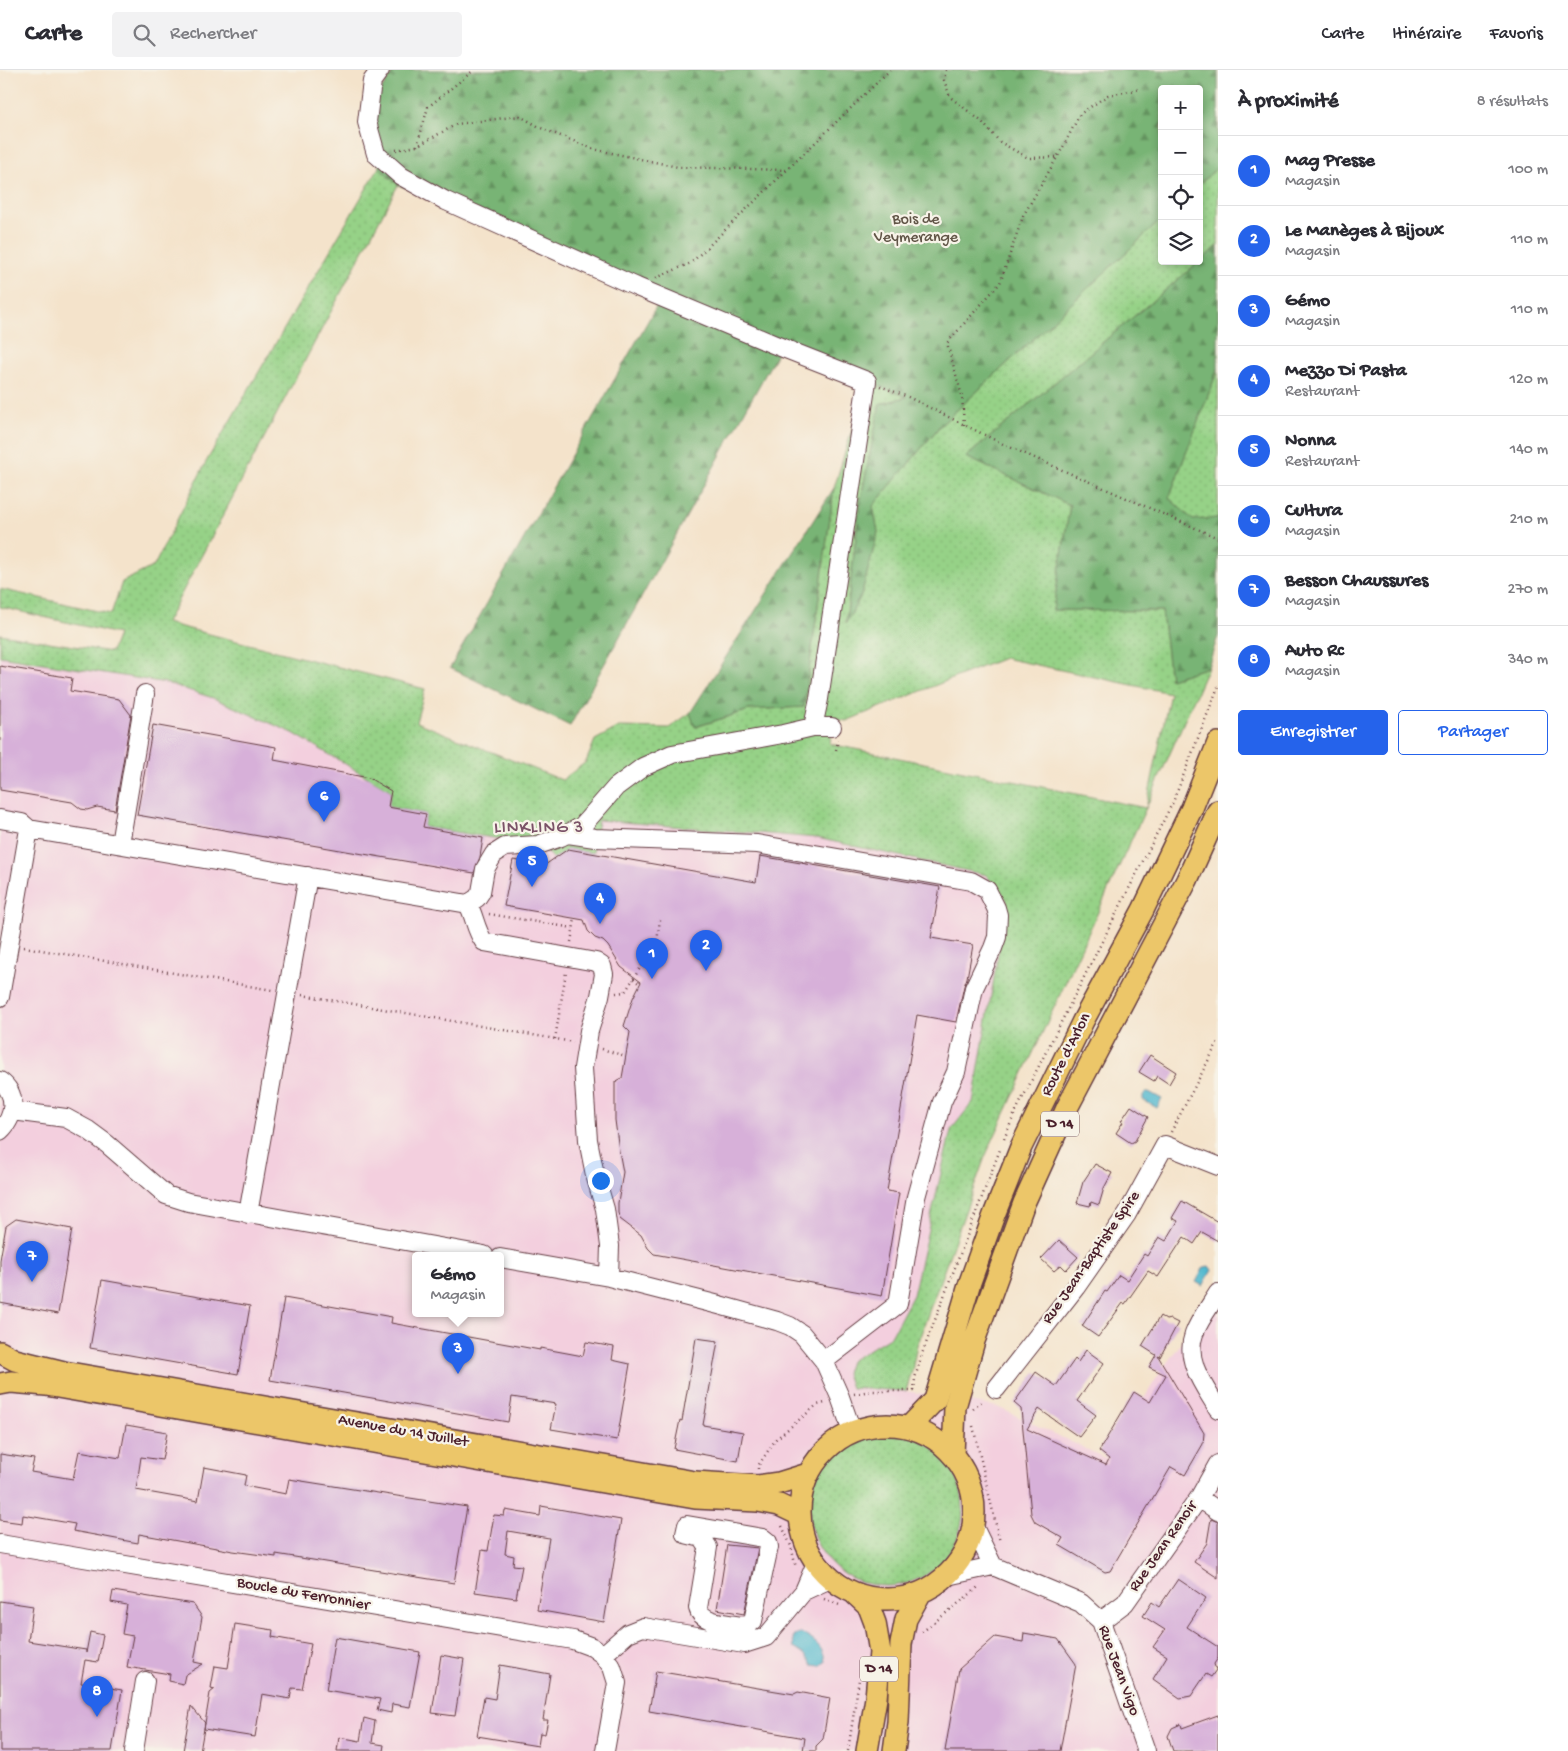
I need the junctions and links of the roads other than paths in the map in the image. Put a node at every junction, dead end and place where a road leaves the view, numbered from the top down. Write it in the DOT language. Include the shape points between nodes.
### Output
graph roads {
  1 [pos="380,70"];
  2 [pos="145,694"];
  3 [pos="813,727"];
  4 [pos="832,727"];
  5 [pos="1218,743"];
  6 [pos="1218,811"];
  7 [pos="0,819"];
  8 [pos="29,829"];
  9 [pos="568,834"];
  10 [pos="120,844"];
  11 [pos="308,876"];
  12 [pos="470,908"];
  13 [pos="0,997"];
  14 [pos="0,1080"];
  15 [pos="12,1111"];
  16 [pos="0,1131"];
  17 [pos="1218,1166"];
  18 [pos="248,1214"];
  19 [pos="467,1252"];
  20 [pos="504,1259"];
  21 [pos="609,1277"];
  22 [pos="1218,1293"];
  23 [pos="0,1352"];
  24 [pos="824,1361"];
  25 [pos="0,1384"];
  26 [pos="996,1388"];
  27 [pos="1218,1410"];
  28 [pos="910,1427"];
  29 [pos="852,1431"];
  30 [pos="953,1455"];
  31 [pos="1218,1464"];
  32 [pos="808,1474"];
  33 [pos="1199,1498"];
  34 [pos="1218,1511"];
  35 [pos="800,1515"];
  36 [pos="973,1525"];
  37 [pos="685,1534"];
  38 [pos="0,1544"];
  39 [pos="816,1564"];
  40 [pos="992,1566"];
  41 [pos="947,1576"];
  42 [pos="830,1579"];
  43 [pos="804,1591"];
  44 [pos="855,1594"];
  45 [pos="920,1594"];
  46 [pos="1101,1622"];
  47 [pos="603,1655"];
  48 [pos="145,1681"];
  49 [pos="134,1751"];
  50 [pos="605,1751"];
  51 [pos="867,1751"];
  52 [pos="894,1751"];
  53 [pos="1146,1751"];
  1 -- 3 [label="street" via="372,81 366,122 376,154 401,176 446,201 636,287 867,381"];
  2 -- 10 [label="street"];
  3 -- 4 [label="street"];
  3 -- 9 [label="street" via="672,754 643,767 616,787 582,826"];
  5 -- 28 [label="main road, Route d'Arlon / D 14" via="1192,808 1143,910 1083,1021 1021,1147 970,1282 934,1400"];
  6 -- 30 [label="main road, Route d'Arlon / D 14" via="1187,880 1067,1108 1024,1203 974,1341"];
  7 -- 8 [label="street" via="22,823"];
  8 -- 10 [label="street"];
  8 -- 13 [label="street"];
  9 -- 12 [label="street" via="538,845 505,847 494,854 485,869 481,892"];
  9 -- 24 [label="street" via="595,838 757,844 971,881 987,890 996,908 997,937 974,988 956,1072 942,1102 916,1197 898,1304"];
  10 -- 11 [label="street"];
  11 -- 12 [label="street"];
  11 -- 18 [label="street"];
  12 -- 21 [label="street" via="477,932 484,942 596,962 602,966 604,974 600,996 589,1031 583,1068 588,1140 605,1209"];
  14 -- 15 [label="street" via="10,1092"];
  15 -- 16 [label="street"];
  15 -- 18 [label="street" via="66,1118 107,1144 166,1195"];
  17 -- 26 [label="street, Rue Jean-Baptiste Spire" via="1165,1145 1127,1214"];
  18 -- 19 [label="street"];
  20 -- 21 [label="street"];
  21 -- 24 [label="street" via="777,1321 802,1334"];
  22 -- 27 [label="street" via="1194,1334 1192,1352 1196,1374"];
  23 -- 32 [label="main road, Avenue du 14 Juillet" via="16,1360 64,1372 695,1482 758,1486"];
  24 -- 29 [label="street"];
  25 -- 35 [label="main road, Avenue du 14 Juillet" via="46,1385 695,1498 765,1502"];
  28 -- 29 [label="main road" via="881,1424"];
  28 -- 30 [label="main road" via="933,1438"];
  29 -- 32 [label="main road" via="830,1445"];
  30 -- 36 [label="main road" via="972,1490"];
  31 -- 33 [label="street, Rue Jean Renoir"];
  32 -- 35 [label="main road" via="801,1493"];
  33 -- 34 [label="street"];
  33 -- 46 [label="street, Rue Jean Renoir" via="1124,1603"];
  35 -- 39 [label="main road" via="805,1546"];
  36 -- 40 [label="street"];
  36 -- 41 [label="main road" via="966,1550"];
  37 -- 37 [label="street" via="702,1538 708,1547 699,1614 705,1619 748,1625 753,1621 768,1542 764,1538 687,1525"];
  38 -- 47 [label="street, Boucle du Ferronnier" via="573,1640"];
  39 -- 42 [label="main road"];
  39 -- 43 [label="street"];
  40 -- 41 [label="street"];
  40 -- 46 [label="street, Rue Jean Vigo" via="1081,1603"];
  41 -- 45 [label="main road"];
  42 -- 43 [label="street"];
  42 -- 44 [label="main road"];
  43 -- 47 [label="street" via="766,1637 744,1644 643,1627 628,1633"];
  44 -- 45 [label="main road" via="887,1600"];
  44 -- 51 [label="main road, D 14" via="870,1607 880,1652"];
  45 -- 52 [label="main road, D 14" via="906,1618 901,1644"];
  46 -- 53 [label="street, Rue Jean Vigo"];
  47 -- 50 [label="street" via="612,1667 617,1683"];
  48 -- 49 [label="street"];
}
